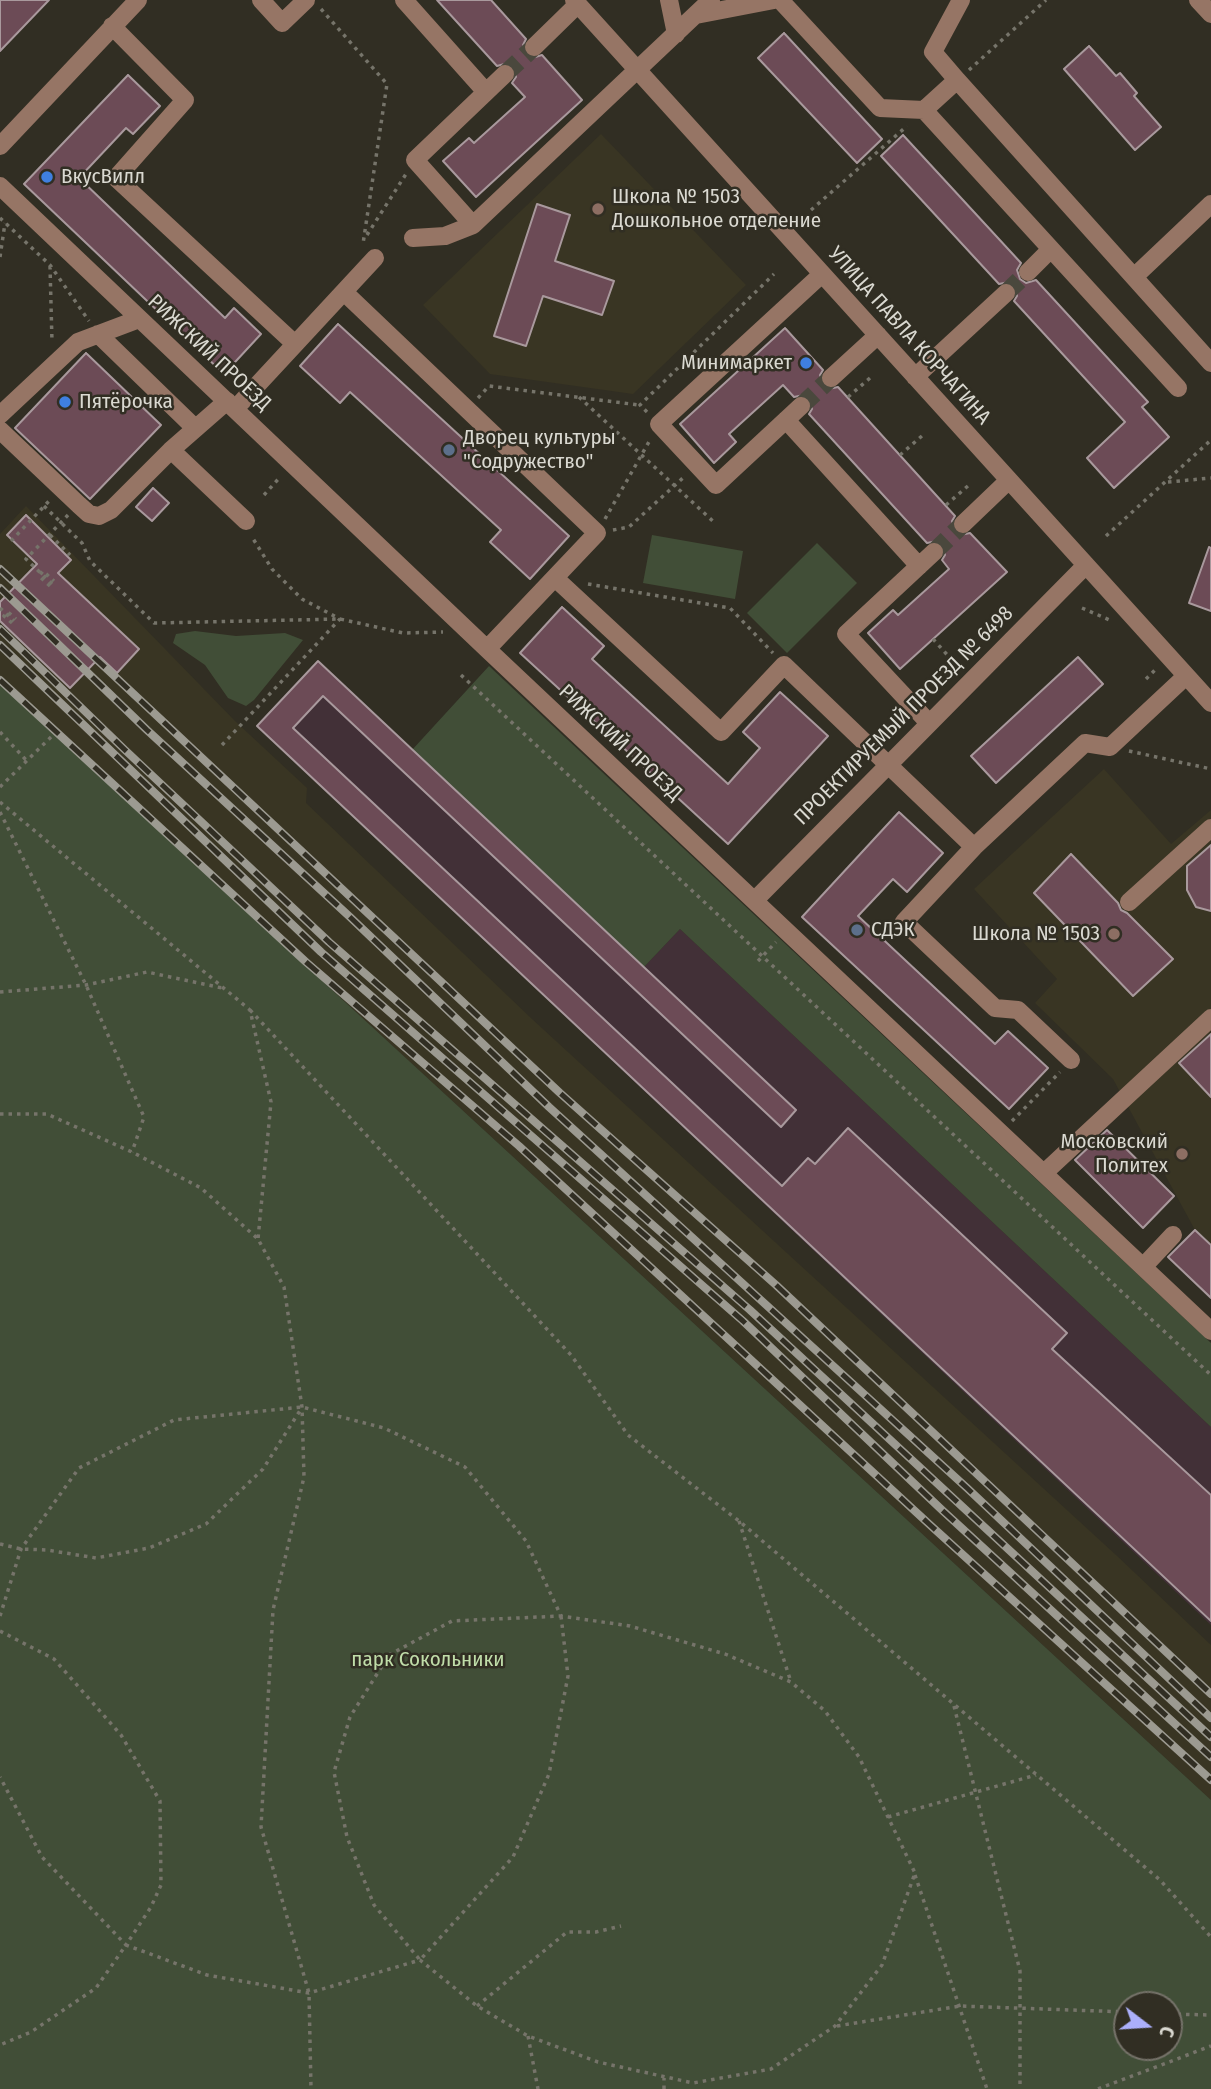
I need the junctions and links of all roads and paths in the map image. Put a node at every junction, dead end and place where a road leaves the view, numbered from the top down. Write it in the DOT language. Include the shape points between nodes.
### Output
graph roads {
  1 [pos="261,0"];
  2 [pos="404,0"];
  3 [pos="669,0"];
  4 [pos="711,0"];
  5 [pos="774,0"];
  6 [pos="780,0"];
  7 [pos="961,0"];
  8 [pos="1037,0"];
  9 [pos="1046,0"];
  10 [pos="1199,0"];
  11 [pos="576,2"];
  12 [pos="126,4"];
  13 [pos="313,5"];
  14 [pos="1041,5"];
  15 [pos="1211,14"];
  16 [pos="696,15"];
  17 [pos="112,26"];
  18 [pos="676,34"];
  19 [pos="534,47"];
  20 [pos="638,70"];
  21 [pos="505,74"];
  22 [pos="957,80"];
  23 [pos="486,92"];
  24 [pos="924,110"];
  25 [pos="0,146"];
  26 [pos="415,160"];
  27 [pos="0,186"];
  28 [pos="1211,204"];
  29 [pos="811,211"];
  30 [pos="0,218"];
  31 [pos="5,223"];
  32 [pos="473,225"];
  33 [pos="365,238"];
  34 [pos="413,238"];
  35 [pos="1051,249"];
  36 [pos="368,253"];
  37 [pos="0,257"];
  38 [pos="50,265"];
  39 [pos="1028,272"];
  40 [pos="774,274"];
  41 [pos="822,274"];
  42 [pos="1134,276"];
  43 [pos="344,292"];
  44 [pos="1006,293"];
  45 [pos="139,319"];
  46 [pos="98,334"];
  47 [pos="878,335"];
  48 [pos="295,344"];
  49 [pos="1211,363"];
  50 [pos="39,376"];
  51 [pos="915,377"];
  52 [pos="831,378"];
  53 [pos="870,378"];
  54 [pos="1178,388"];
  55 [pos="579,397"];
  56 [pos="848,397"];
  57 [pos="231,405"];
  58 [pos="640,405"];
  59 [pos="802,406"];
  60 [pos="468,410"];
  61 [pos="0,415"];
  62 [pos="786,420"];
  63 [pos="659,424"];
  64 [pos="195,428"];
  65 [pos="0,430"];
  66 [pos="923,435"];
  67 [pos="1211,440"];
  68 [pos="171,450"];
  69 [pos="642,455"];
  70 [pos="900,455"];
  71 [pos="697,465"];
  72 [pos="1211,478"];
  73 [pos="1009,480"];
  74 [pos="1166,482"];
  75 [pos="675,485"];
  76 [pos="969,485"];
  77 [pos="62,488"];
  78 [pos="44,506"];
  79 [pos="946,506"];
  80 [pos="246,521"];
  81 [pos="61,523"];
  82 [pos="716,524"];
  83 [pos="963,524"];
  84 [pos="597,533"];
  85 [pos="50,535"];
  86 [pos="1106,536"];
  87 [pos="11,541"];
  88 [pos="934,552"];
  89 [pos="70,555"];
  90 [pos="1086,565"];
  91 [pos="919,566"];
  92 [pos="555,578"];
  93 [pos="52,584"];
  94 [pos="0,608"];
  95 [pos="1082,608"];
  96 [pos="340,619"];
  97 [pos="14,621"];
  98 [pos="1113,622"];
  99 [pos="448,631"];
  100 [pos="933,639"];
  101 [pos="487,649"];
  102 [pos="950,658"];
  103 [pos="1148,660"];
  104 [pos="784,665"];
  105 [pos="461,675"];
  106 [pos="1186,676"];
  107 [pos="1146,679"];
  108 [pos="1211,703"];
  109 [pos="929,723"];
  110 [pos="0,732"];
  111 [pos="51,737"];
  112 [pos="222,745"];
  113 [pos="1110,747"];
  114 [pos="27,761"];
  115 [pos="889,764"];
  116 [pos="1211,769"];
  117 [pos="0,787"];
  118 [pos="0,802"];
  119 [pos="0,812"];
  120 [pos="1211,828"];
  121 [pos="974,847"];
  122 [pos="755,900"];
  123 [pos="1129,902"];
  124 [pos="779,938"];
  125 [pos="763,956"];
  126 [pos="758,961"];
  127 [pos="86,985"];
  128 [pos="224,988"];
  129 [pos="0,992"];
  130 [pos="250,1010"];
  131 [pos="1211,1018"];
  132 [pos="1071,1060"];
  133 [pos="0,1114"];
  134 [pos="1010,1123"];
  135 [pos="132,1152"];
  136 [pos="1044,1174"];
  137 [pos="1173,1235"];
  138 [pos="258,1239"];
  139 [pos="1143,1267"];
  140 [pos="1211,1331"];
  141 [pos="1211,1375"];
  142 [pos="302,1407"];
  143 [pos="739,1521"];
  144 [pos="0,1544"];
  145 [pos="21,1549"];
  146 [pos="0,1616"];
  147 [pos="561,1616"];
  148 [pos="0,1631"];
  149 [pos="791,1682"];
  150 [pos="953,1704"];
  151 [pos="1036,1775"];
  152 [pos="0,1777"];
  153 [pos="975,1792"];
  154 [pos="888,1817"];
  155 [pos="915,1873"];
  156 [pos="621,1926"];
  157 [pos="1211,1937"];
  158 [pos="126,1945"];
  159 [pos="420,1960"];
  160 [pos="309,1993"];
  161 [pos="477,2006"];
  162 [pos="960,2006"];
  163 [pos="1020,2008"];
  164 [pos="1113,2011"];
  165 [pos="1183,2014"];
  166 [pos="1211,2015"];
  167 [pos="835,2026"];
  168 [pos="527,2036"];
  169 [pos="0,2045"];
  170 [pos="1211,2046"];
  171 [pos="664,2078"];
  172 [pos="311,2089"];
  173 [pos="538,2089"];
  174 [pos="664,2089"];
  175 [pos="987,2089"];
  176 [pos="1020,2089"];
  177 [pos="1098,2089"];
  1 -- 13 [label="street" via="282,23"];
  2 -- 23 [label="street"];
  3 -- 18 [label="street"];
  4 -- 16 [label="street"];
  5 -- 16 [label="street"];
  6 -- 24 [label="street" via="880,108"];
  7 -- 22 [label="street" via="933,52"];
  8 -- 14 [label="path"];
  9 -- 14 [label="path"];
  10 -- 15 [label="street"];
  11 -- 19 [label="street"];
  11 -- 20 [label="street, УЛИЦА ПАВЛА КОРЧАГИНА"];
  12 -- 17 [label="street"];
  13 -- 33 [label="path" via="387,84"];
  14 -- 22 [label="path"];
  16 -- 18 [label="street"];
  17 -- 25 [label="street"];
  17 -- 48 [label="street" via="185,100 116,178"];
  18 -- 20 [label="street"];
  20 -- 32 [label="street"];
  20 -- 41 [label="street, УЛИЦА ПАВЛА КОРЧАГИНА"];
  21 -- 23 [label="street"];
  22 -- 24 [label="street"];
  22 -- 42 [label="street"];
  23 -- 26 [label="street"];
  24 -- 29 [label="path"];
  24 -- 35 [label="street"];
  26 -- 32 [label="street"];
  26 -- 33 [label="path"];
  27 -- 45 [label="street, РИЖСКИЙ ПРОЕЗД"];
  28 -- 42 [label="street"];
  30 -- 31 [label="path"];
  31 -- 37 [label="path"];
  31 -- 38 [label="path"];
  32 -- 34 [label="street" via="445,236"];
  33 -- 36 [label="path"];
  35 -- 39 [label="street"];
  35 -- 54 [label="street"];
  36 -- 43 [label="street"];
  38 -- 46 [label="path"];
  38 -- 50 [label="path" via="52,342"];
  40 -- 58 [label="path"];
  41 -- 47 [label="street, УЛИЦА ПАВЛА КОРЧАГИНА"];
  41 -- 63 [label="street"];
  42 -- 49 [label="street"];
  43 -- 48 [label="street"];
  43 -- 60 [label="street"];
  44 -- 51 [label="street"];
  45 -- 46 [label="street"];
  45 -- 57 [label="street, РИЖСКИЙ ПРОЕЗД"];
  46 -- 50 [label="street" via="78,342"];
  46 -- 64 [label="street"];
  47 -- 51 [label="street, УЛИЦА ПАВЛА КОРЧАГИНА"];
  47 -- 52 [label="street"];
  48 -- 57 [label="street"];
  50 -- 61 [label="street"];
  51 -- 73 [label="street, УЛИЦА ПАВЛА КОРЧАГИНА"];
  53 -- 56 [label="path"];
  55 -- 58 [label="path"];
  55 -- 60 [label="path" via="489,386"];
  55 -- 69 [label="path"];
  57 -- 64 [label="street"];
  57 -- 101 [label="street, РИЖСКИЙ ПРОЕЗД"];
  58 -- 63 [label="path"];
  59 -- 62 [label="street"];
  60 -- 84 [label="street"];
  62 -- 71 [label="street" via="716,485"];
  62 -- 91 [label="street"];
  63 -- 69 [label="path"];
  63 -- 71 [label="street"];
  64 -- 68 [label="street"];
  65 -- 77 [label="street"];
  66 -- 70 [label="path"];
  67 -- 74 [label="path"];
  68 -- 77 [label="street" via="111,510 99,516 89,514"];
  68 -- 80 [label="street"];
  69 -- 75 [label="path"];
  69 -- 84 [label="path"];
  71 -- 75 [label="path"];
  72 -- 74 [label="path"];
  73 -- 83 [label="street"];
  73 -- 90 [label="street, УЛИЦА ПАВЛА КОРЧАГИНА"];
  74 -- 86 [label="path"];
  75 -- 82 [label="path"];
  75 -- 84 [label="path" via="629,527"];
  76 -- 79 [label="path"];
  77 -- 78 [label="path"];
  78 -- 81 [label="path"];
  78 -- 87 [label="path"];
  80 -- 96 [label="path" via="272,569 302,599"];
  81 -- 85 [label="path"];
  81 -- 96 [label="path" via="82,543 90,561 154,623"];
  84 -- 92 [label="street"];
  85 -- 89 [label="path"];
  85 -- 93 [label="path" via="26,559"];
  88 -- 91 [label="street"];
  90 -- 106 [label="street, УЛИЦА ПАВЛА КОРЧАГИНА"];
  90 -- 109 [label="street, ПРОЕКТИРУЕМЫЙ ПРОЕЗД № 6498"];
  91 -- 109 [label="street" via="846,634"];
  92 -- 101 [label="street"];
  92 -- 104 [label="path" via="730,608"];
  92 -- 104 [label="street" via="721,732"];
  94 -- 97 [label="path"];
  95 -- 98 [label="path"];
  96 -- 99 [label="path" via="403,632"];
  96 -- 112 [label="path"];
  100 -- 102 [label="path"];
  101 -- 122 [label="street, РИЖСКИЙ ПРОЕЗД"];
  103 -- 107 [label="path" via="1156,669"];
  104 -- 115 [label="street"];
  105 -- 125 [label="path"];
  106 -- 108 [label="street, УЛИЦА ПАВЛА КОРЧАГИНА"];
  106 -- 113 [label="street"];
  109 -- 115 [label="street, ПРОЕКТИРУЕМЫЙ ПРОЕЗД № 6498"];
  110 -- 114 [label="path"];
  111 -- 114 [label="path"];
  113 -- 116 [label="path"];
  113 -- 121 [label="street" via="1085,743"];
  114 -- 117 [label="path"];
  115 -- 121 [label="street"];
  115 -- 122 [label="street, ПРОЕКТИРУЕМЫЙ ПРОЕЗД № 6498"];
  118 -- 128 [label="path"];
  119 -- 127 [label="path"];
  120 -- 123 [label="street"];
  121 -- 132 [label="street" via="904,922 995,1008 1018,1010"];
  122 -- 136 [label="street, РИЖСКИЙ ПРОЕЗД"];
  124 -- 125 [label="path"];
  125 -- 126 [label="path"];
  125 -- 141 [label="path"];
  127 -- 128 [label="path" via="147,972"];
  127 -- 129 [label="path"];
  127 -- 135 [label="path" via="144,1117"];
  128 -- 130 [label="path"];
  130 -- 138 [label="path" via="271,1102"];
  130 -- 143 [label="path" via="572,1355 628,1435"];
  131 -- 136 [label="street"];
  132 -- 134 [label="path"];
  133 -- 135 [label="path" via="47,1114"];
  135 -- 138 [label="path" via="201,1188"];
  136 -- 139 [label="street, РИЖСКИЙ ПРОЕЗД"];
  137 -- 139 [label="street"];
  138 -- 142 [label="path" via="284,1286"];
  139 -- 140 [label="street, РИЖСКИЙ ПРОЕЗД"];
  142 -- 145 [label="path" via="174,1420 79,1468"];
  142 -- 145 [label="path" via="263,1469 206,1524 149,1548 96,1558"];
  142 -- 147 [label="path" via="384,1428 465,1467 526,1541"];
  142 -- 160 [label="path" via="304,1477 273,1609 261,1827"];
  143 -- 149 [label="path"];
  143 -- 150 [label="path"];
  144 -- 145 [label="path"];
  145 -- 146 [label="path"];
  147 -- 149 [label="path" via="630,1626 725,1654"];
  147 -- 159 [label="path" via="568,1676 549,1774 513,1857"];
  147 -- 159 [label="path" via="452,1621 389,1655 350,1717 334,1772 347,1837 374,1905"];
  148 -- 158 [label="path" via="54,1660 121,1735 160,1801 161,1885 152,1908"];
  149 -- 154 [label="path" via="824,1711 859,1758"];
  150 -- 151 [label="path"];
  150 -- 153 [label="path"];
  151 -- 153 [label="path"];
  151 -- 157 [label="path" via="1160,1880"];
  152 -- 158 [label="path" via="42,1857"];
  153 -- 154 [label="path"];
  153 -- 163 [label="path" via="1020,1971"];
  154 -- 155 [label="path"];
  155 -- 162 [label="path"];
  155 -- 167 [label="path" via="882,1965"];
  156 -- 161 [label="path" via="567,1932"];
  158 -- 160 [label="path" via="207,1975"];
  158 -- 169 [label="path" via="96,1989 31,2032"];
  159 -- 160 [label="path"];
  159 -- 161 [label="path"];
  160 -- 172 [label="path"];
  161 -- 168 [label="path"];
  162 -- 163 [label="path"];
  162 -- 167 [label="path"];
  162 -- 175 [label="path"];
  163 -- 164 [label="path"];
  163 -- 176 [label="path"];
  165 -- 166 [label="path"];
  167 -- 171 [label="path" via="771,2069 693,2083"];
  168 -- 171 [label="path" via="598,2062"];
  168 -- 173 [label="path"];
  170 -- 177 [label="path"];
  171 -- 174 [label="path"];
}
